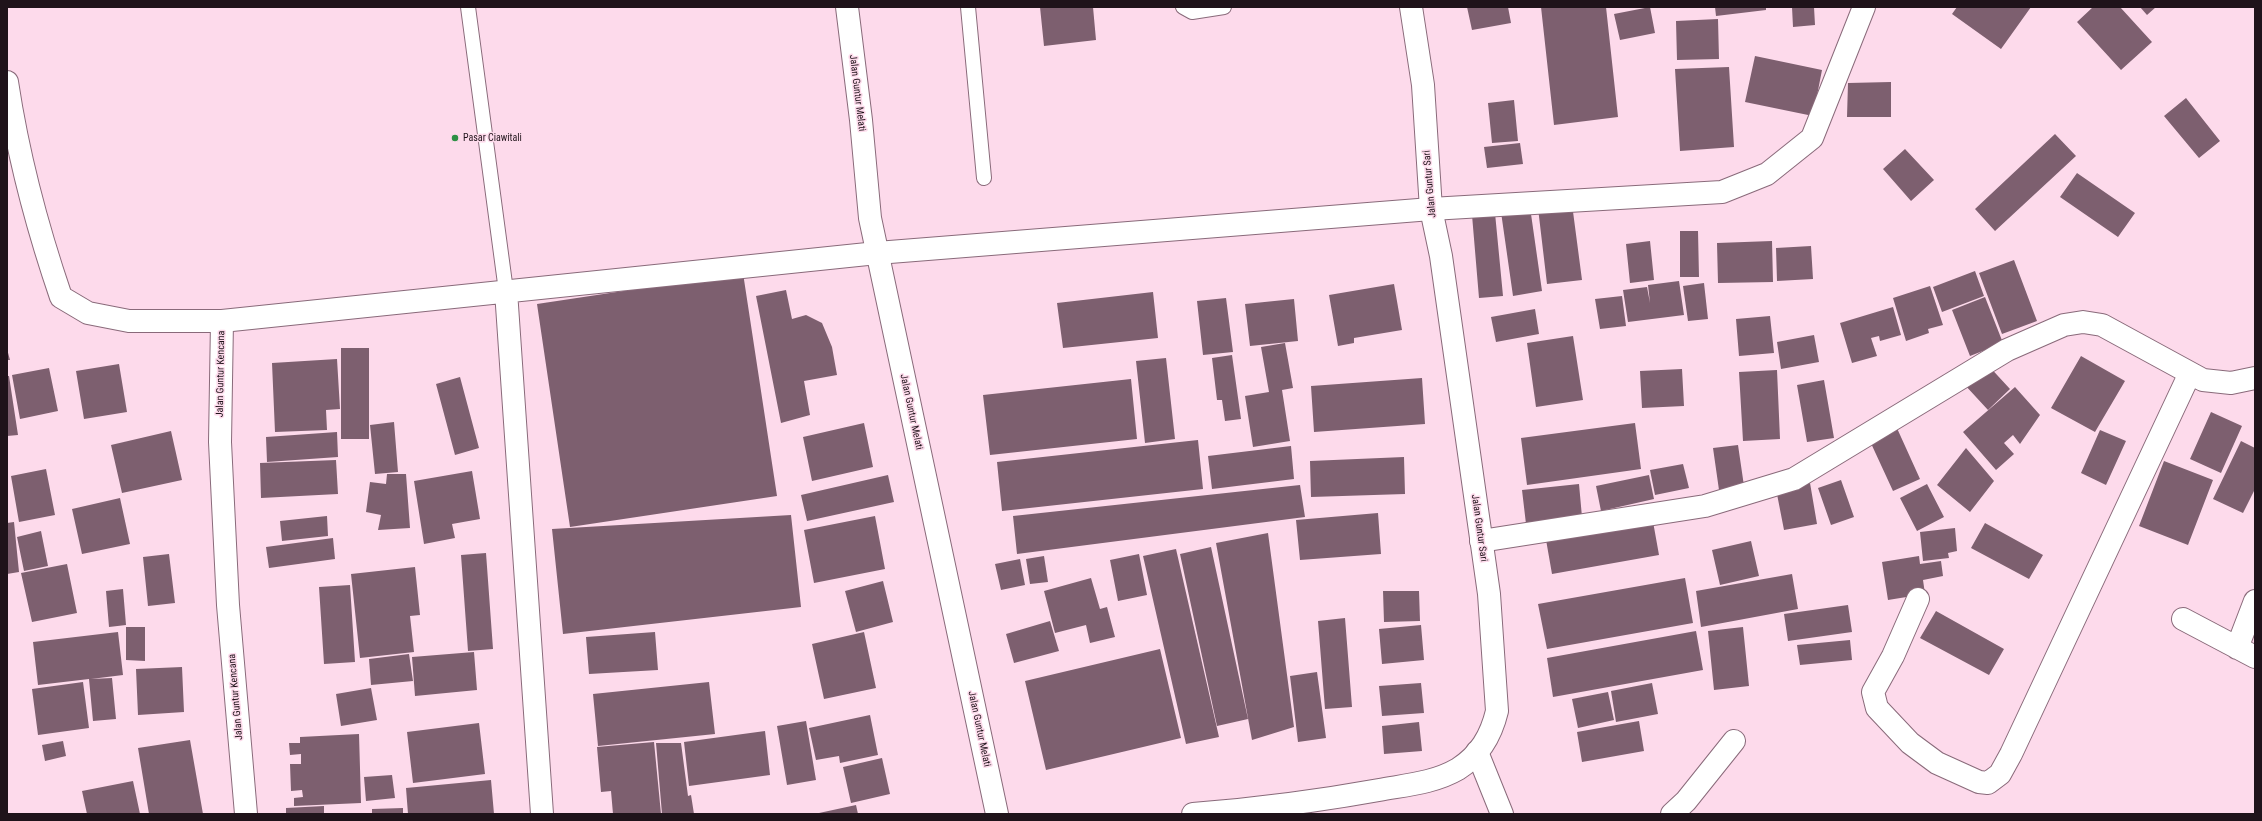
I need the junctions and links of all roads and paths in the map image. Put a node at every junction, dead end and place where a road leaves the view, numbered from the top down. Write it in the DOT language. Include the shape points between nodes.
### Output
graph roads {
  1 [pos="468,7"];
  2 [pos="847,7"];
  3 [pos="968,7"];
  4 [pos="1183,7"];
  5 [pos="1224,7"];
  6 [pos="1411,7"];
  7 [pos="1864,7"];
  8 [pos="7,82"];
  9 [pos="984,178"];
  10 [pos="1431,209"];
  11 [pos="877,253"];
  12 [pos="506,291"];
  13 [pos="222,321"];
  14 [pos="2190,373"];
  15 [pos="2255,378"];
  16 [pos="1481,541"];
  17 [pos="1918,599"];
  18 [pos="2255,601"];
  19 [pos="2183,619"];
  20 [pos="2246,652"];
  21 [pos="1734,741"];
  22 [pos="1477,752"];
  23 [pos="246,814"];
  24 [pos="542,814"];
  25 [pos="997,814"];
  26 [pos="1193,814"];
  27 [pos="1502,814"];
  28 [pos="1672,814"];
  1 -- 12 [label="lane"];
  2 -- 11 [label="street, Jalan Guntur Melati" via="870,218"];
  3 -- 9 [label="lane"];
  4 -- 5 [label="lane" via="1192,12"];
  6 -- 10 [label="street, Jalan Guntur Sari" via="1423,85"];
  7 -- 10 [label="street" via="1812,138 1767,174 1722,192"];
  8 -- 13 [label="street, Jalan Guntur Kencana" via="16,138 47,257 61,297 88,313 129,321"];
  10 -- 11 [label="street"];
  10 -- 16 [label="street, Jalan Guntur Sari" via="1447,293"];
  11 -- 12 [label="street"];
  11 -- 25 [label="street, Jalan Guntur Melati"];
  12 -- 13 [label="street"];
  12 -- 24 [label="street"];
  13 -- 23 [label="street, Jalan Guntur Kencana" via="220,450 228,605"];
  14 -- 15 [label="street" via="2216,383"];
  14 -- 16 [label="street" via="2102,325 2083,322 2064,325 2007,350 1794,479 1705,506"];
  14 -- 17 [label="street" via="2010,754 2000,774 1988,783 1979,782 1937,763 1910,743 1877,708 1874,692"];
  16 -- 22 [label="street, Jalan Guntur Sari" via="1489,594 1497,711 1493,728 1484,746"];
  18 -- 20 [label="street"];
  19 -- 20 [label="street"];
  21 -- 28 [label="street" via="1686,801"];
  22 -- 26 [label="street, Jalan Guntur Sari" via="1458,768 1433,780 1324,800"];
  22 -- 27 [label="street"];
}
